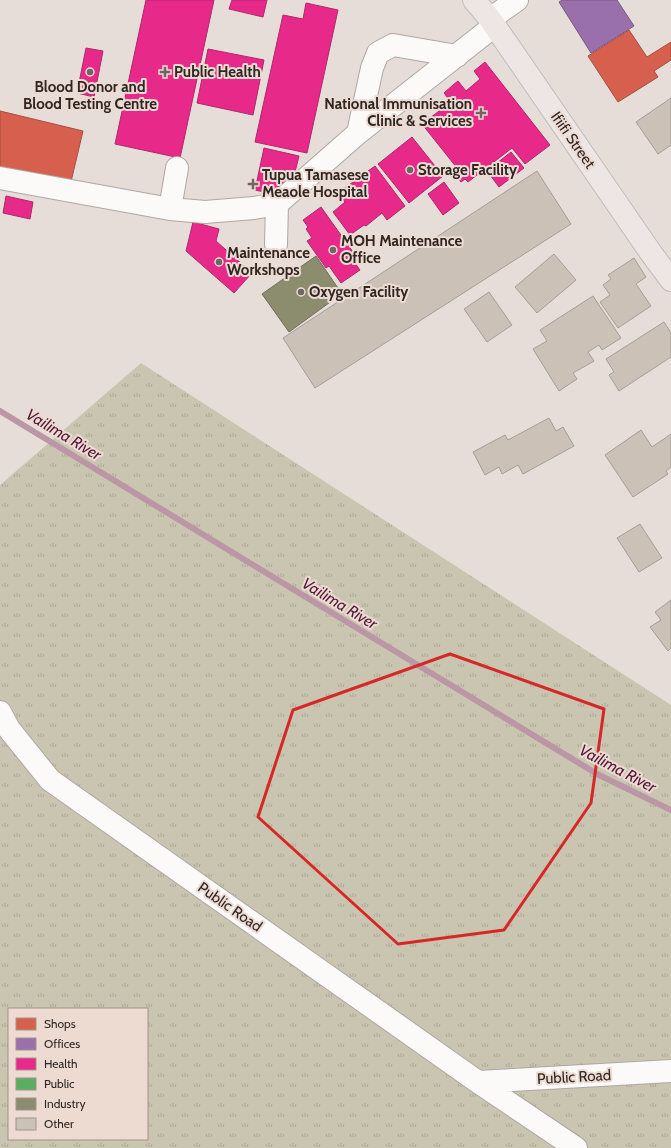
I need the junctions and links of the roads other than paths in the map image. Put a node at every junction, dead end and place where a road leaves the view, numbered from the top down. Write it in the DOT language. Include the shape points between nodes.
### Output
graph roads {
  1 [pos="474,0"];
  2 [pos="517,0"];
  3 [pos="492,23"];
  4 [pos="457,56"];
  5 [pos="358,133"];
  6 [pos="177,168"];
  7 [pos="0,178"];
  8 [pos="277,204"];
  9 [pos="170,209"];
  10 [pos="276,245"];
  11 [pos="671,280"];
  12 [pos="0,712"];
  13 [pos="671,1071"];
  14 [pos="478,1082"];
  15 [pos="576,1148"];
  1 -- 3 [label="main road, Ifiifi Street"];
  2 -- 3 [label="street"];
  3 -- 4 [label="street"];
  3 -- 11 [label="main road, Ifiifi Street"];
  4 -- 5 [label="street"];
  4 -- 5 [label="street" via="393,44 378,53 372,68"];
  5 -- 8 [label="street"];
  6 -- 9 [label="street"];
  7 -- 9 [label="street"];
  8 -- 9 [label="street" via="205,212"];
  8 -- 10 [label="street"];
  12 -- 14 [label="street, Public Road" via="9,729 50,780"];
  13 -- 14 [label="street, Public Road"];
  14 -- 15 [label="street, Public Road"];
}
